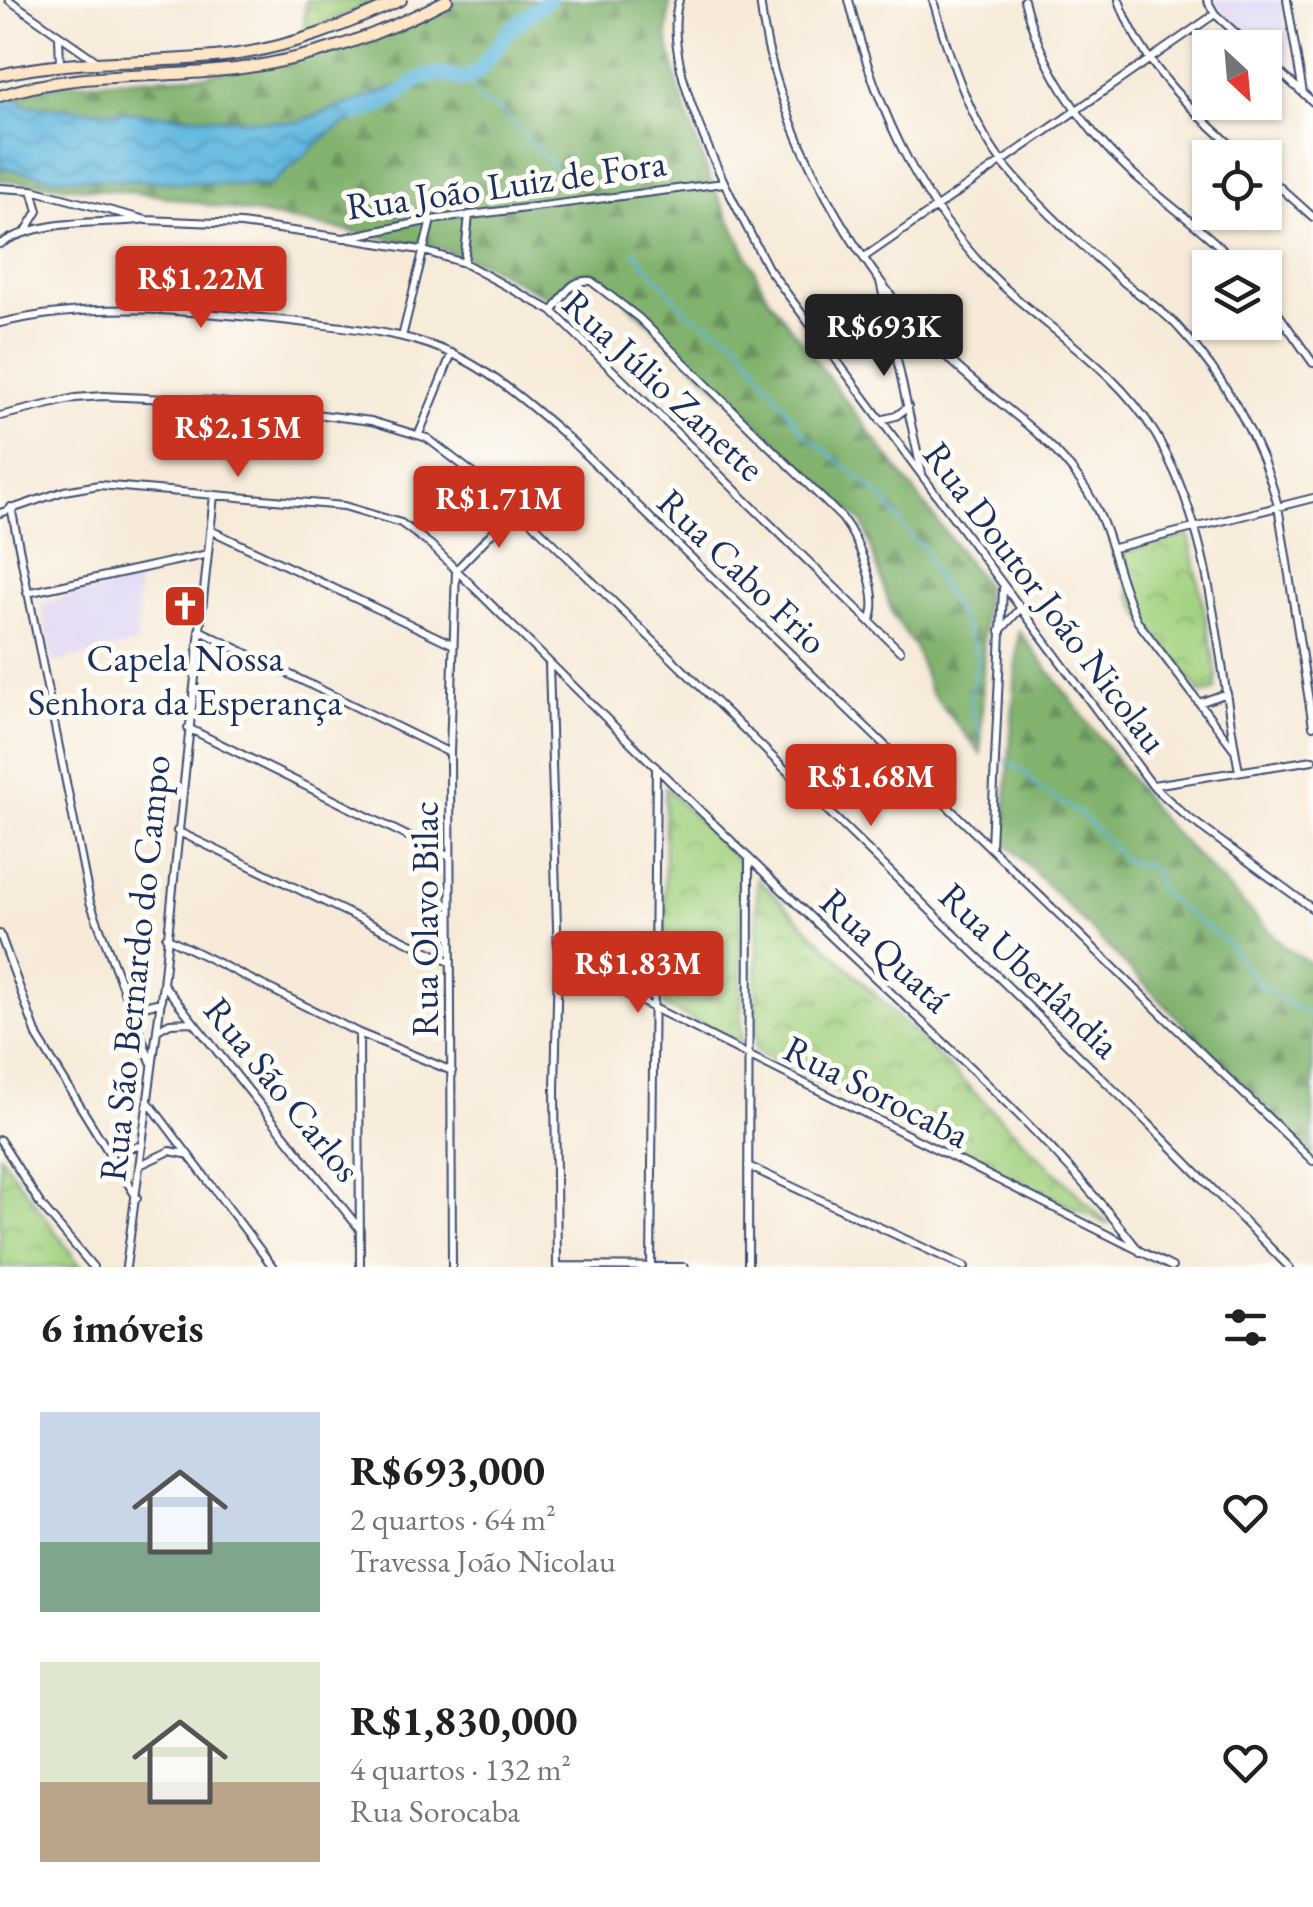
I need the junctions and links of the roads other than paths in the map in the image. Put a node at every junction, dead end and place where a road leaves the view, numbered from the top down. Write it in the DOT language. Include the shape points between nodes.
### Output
graph roads {
  1 [pos="9,0"];
  2 [pos="402,0"];
  3 [pos="446,0"];
  4 [pos="679,0"];
  5 [pos="760,0"];
  6 [pos="848,0"];
  7 [pos="933,0"];
  8 [pos="1024,0"];
  9 [pos="1119,0"];
  10 [pos="1207,0"];
  11 [pos="1287,0"];
  12 [pos="1215,14"];
  13 [pos="1232,30"];
  14 [pos="59,35"];
  15 [pos="1151,62"];
  16 [pos="99,63"];
  17 [pos="60,65"];
  18 [pos="3,74"];
  19 [pos="1282,74"];
  20 [pos="1303,93"];
  21 [pos="0,96"];
  22 [pos="1313,102"];
  23 [pos="1076,112"];
  24 [pos="1225,140"];
  25 [pos="1003,164"];
  26 [pos="724,183"];
  27 [pos="0,188"];
  28 [pos="1282,189"];
  29 [pos="32,190"];
  30 [pos="934,208"];
  31 [pos="469,215"];
  32 [pos="1313,217"];
  33 [pos="146,220"];
  34 [pos="431,220"];
  35 [pos="26,232"];
  36 [pos="344,238"];
  37 [pos="0,244"];
  38 [pos="421,250"];
  39 [pos="1220,250"];
  40 [pos="866,256"];
  41 [pos="464,263"];
  42 [pos="878,275"];
  43 [pos="552,311"];
  44 [pos="1282,318"];
  45 [pos="914,322"];
  46 [pos="0,323"];
  47 [pos="892,334"];
  48 [pos="402,337"];
  49 [pos="452,354"];
  50 [pos="1313,363"];
  51 [pos="908,406"];
  52 [pos="0,416"];
  53 [pos="880,420"];
  54 [pos="419,434"];
  55 [pos="923,476"];
  56 [pos="214,496"];
  57 [pos="1313,498"];
  58 [pos="1278,506"];
  59 [pos="11,507"];
  60 [pos="517,507"];
  61 [pos="0,513"];
  62 [pos="1196,528"];
  63 [pos="210,530"];
  64 [pos="1114,548"];
  65 [pos="208,554"];
  66 [pos="456,570"];
  67 [pos="1004,588"];
  68 [pos="27,593"];
  69 [pos="1020,609"];
  70 [pos="870,621"];
  71 [pos="199,630"];
  72 [pos="999,632"];
  73 [pos="452,644"];
  74 [pos="900,651"];
  75 [pos="548,664"];
  76 [pos="1227,692"];
  77 [pos="1199,703"];
  78 [pos="1313,726"];
  79 [pos="188,728"];
  80 [pos="1234,749"];
  81 [pos="450,753"];
  82 [pos="1313,760"];
  83 [pos="656,766"];
  84 [pos="1239,771"];
  85 [pos="1152,785"];
  86 [pos="177,831"];
  87 [pos="991,848"];
  88 [pos="450,858"];
  89 [pos="749,859"];
  90 [pos="1313,909"];
  91 [pos="0,934"];
  92 [pos="166,937"];
  93 [pos="558,960"];
  94 [pos="450,962"];
  95 [pos="163,984"];
  96 [pos="161,1002"];
  97 [pos="129,1005"];
  98 [pos="656,1011"];
  99 [pos="194,1022"];
  100 [pos="158,1030"];
  101 [pos="360,1034"];
  102 [pos="748,1057"];
  103 [pos="153,1067"];
  104 [pos="452,1070"];
  105 [pos="149,1102"];
  106 [pos="0,1140"];
  107 [pos="105,1146"];
  108 [pos="142,1146"];
  109 [pos="188,1155"];
  110 [pos="1313,1161"];
  111 [pos="141,1165"];
  112 [pos="748,1166"];
  113 [pos="138,1198"];
  114 [pos="1118,1223"];
  115 [pos="359,1228"];
  116 [pos="1104,1235"];
  117 [pos="1140,1252"];
  118 [pos="557,1266"];
  119 [pos="651,1266"];
  120 [pos="93,1267"];
  121 [pos="126,1267"];
  122 [pos="273,1267"];
  123 [pos="360,1267"];
  124 [pos="452,1267"];
  125 [pos="685,1267"];
  126 [pos="748,1267"];
  127 [pos="964,1267"];
  128 [pos="1172,1267"];
  129 [pos="1289,1267"];
  1 -- 14 [label="street"];
  2 -- 16 [label="main road" via="266,50"];
  3 -- 21 [label="main road" via="302,57 238,69 86,77"];
  4 -- 26 [label="street, Rua Doutor João Nicolau" via="674,29 680,64"];
  5 -- 40 [label="street" via="784,107 813,172"];
  6 -- 30 [label="street" via="877,97"];
  7 -- 25 [label="street" via="946,48"];
  8 -- 23 [label="street"];
  9 -- 15 [label="street"];
  10 -- 12 [label="street"];
  11 -- 20 [label="street"];
  12 -- 13 [label="street"];
  12 -- 15 [label="street"];
  14 -- 16 [label="street"];
  14 -- 17 [label="street"];
  15 -- 23 [label="street"];
  15 -- 24 [label="street"];
  16 -- 17 [label="main road"];
  17 -- 18 [label="main road"];
  19 -- 20 [label="street"];
  20 -- 22 [label="street"];
  23 -- 25 [label="street"];
  23 -- 39 [label="street" via="1127,168"];
  25 -- 30 [label="street"];
  25 -- 58 [label="street" via="1064,229 1177,325 1221,378"];
  26 -- 31 [label="street, Rua João Luiz de Fora"];
  26 -- 53 [label="street, Rua Doutor João Nicolau" via="768,268"];
  27 -- 29 [label="street, Rua João Luiz de Fora"];
  28 -- 32 [label="street"];
  29 -- 33 [label="street, Rua João Luiz de Fora"];
  29 -- 35 [label="street" via="38,212"];
  30 -- 40 [label="street"];
  30 -- 62 [label="street" via="974,258 1122,388 1178,474"];
  31 -- 34 [label="street, Rua João Luiz de Fora"];
  31 -- 41 [label="street"];
  33 -- 35 [label="street"];
  33 -- 36 [label="street, Rua João Luiz de Fora"];
  34 -- 36 [label="street, Rua João Luiz de Fora"];
  34 -- 38 [label="street"];
  35 -- 37 [label="street"];
  36 -- 38 [label="street, Rua Júlio Zanette"];
  38 -- 41 [label="street, Rua Júlio Zanette"];
  38 -- 48 [label="street"];
  40 -- 42 [label="street"];
  41 -- 43 [label="street, Rua Júlio Zanette"];
  42 -- 45 [label="street"];
  42 -- 47 [label="street"];
  43 -- 70 [label="street, Rua Júlio Zanette"];
  43 -- 70 [label="street" via="582,280 639,318 842,518 860,548 874,603"];
  44 -- 50 [label="street"];
  45 -- 47 [label="street"];
  45 -- 64 [label="street" via="1052,445 1083,483"];
  46 -- 48 [label="street, Rua Cabo Frio" via="101,308 232,315"];
  47 -- 51 [label="street"];
  48 -- 49 [label="street, Rua Cabo Frio"];
  49 -- 54 [label="street"];
  49 -- 87 [label="street, Rua Cabo Frio" via="566,436"];
  51 -- 53 [label="street"];
  51 -- 55 [label="street"];
  52 -- 54 [label="street" via="75,398 159,396 315,411"];
  53 -- 55 [label="street, Rua Doutor João Nicolau"];
  54 -- 60 [label="street, Rua Uberlândia"];
  55 -- 67 [label="street, Rua Doutor João Nicolau"];
  56 -- 59 [label="street, Rua Quatá" via="99,484"];
  56 -- 63 [label="street, Rua São Bernardo do Campo"];
  56 -- 66 [label="street, Rua Quatá" via="380,515 401,523"];
  57 -- 58 [label="street"];
  58 -- 62 [label="street"];
  58 -- 78 [label="street"];
  59 -- 61 [label="street, Rua Quatá"];
  59 -- 68 [label="street"];
  60 -- 66 [label="street"];
  60 -- 129 [label="street, Rua Uberlândia"];
  62 -- 64 [label="street"];
  62 -- 76 [label="street"];
  63 -- 65 [label="street, Rua São Bernardo do Campo"];
  63 -- 73 [label="street"];
  64 -- 77 [label="street" via="1138,622"];
  65 -- 68 [label="street"];
  65 -- 71 [label="street, Rua São Bernardo do Campo"];
  66 -- 73 [label="street, Rua Olavo Bilac"];
  66 -- 75 [label="street, Rua Quatá"];
  67 -- 69 [label="street, Rua Doutor João Nicolau"];
  67 -- 72 [label="street"];
  68 -- 97 [label="street" via="90,902"];
  69 -- 72 [label="street"];
  69 -- 85 [label="street, Rua Doutor João Nicolau"];
  70 -- 74 [label="street, Rua Júlio Zanette"];
  71 -- 79 [label="street, Rua São Bernardo do Campo"];
  71 -- 81 [label="street"];
  72 -- 87 [label="street"];
  73 -- 81 [label="street, Rua Olavo Bilac"];
  75 -- 83 [label="street, Rua Quatá"];
  75 -- 93 [label="street"];
  76 -- 77 [label="street"];
  76 -- 80 [label="street"];
  77 -- 80 [label="street"];
  79 -- 86 [label="street, Rua São Bernardo do Campo"];
  79 -- 88 [label="street"];
  80 -- 84 [label="street"];
  81 -- 88 [label="street, Rua Olavo Bilac"];
  82 -- 84 [label="street"];
  83 -- 89 [label="street, Rua Quatá"];
  83 -- 98 [label="street"];
  84 -- 85 [label="street"];
  85 -- 90 [label="street, Rua Doutor João Nicolau"];
  86 -- 92 [label="street, Rua São Bernardo do Campo"];
  86 -- 94 [label="street"];
  87 -- 110 [label="street, Rua Cabo Frio"];
  88 -- 94 [label="street, Rua Olavo Bilac"];
  89 -- 102 [label="street"];
  89 -- 114 [label="street, Rua Quatá" via="996,1093"];
  91 -- 107 [label="street" via="38,1038"];
  92 -- 95 [label="street, Rua São Bernardo do Campo"];
  92 -- 101 [label="street"];
  93 -- 98 [label="street, Rua Sorocaba"];
  93 -- 118 [label="street"];
  94 -- 104 [label="street, Rua Olavo Bilac"];
  95 -- 96 [label="street, Rua São Bernardo do Campo"];
  95 -- 99 [label="street, Rua São Carlos"];
  96 -- 97 [label="street"];
  96 -- 100 [label="street, Rua São Bernardo do Campo"];
  97 -- 103 [label="street"];
  98 -- 102 [label="street, Rua Sorocaba"];
  98 -- 119 [label="street"];
  99 -- 100 [label="street"];
  99 -- 115 [label="street, Rua São Carlos"];
  100 -- 103 [label="street, Rua São Bernardo do Campo"];
  101 -- 104 [label="street"];
  101 -- 115 [label="street"];
  102 -- 112 [label="street"];
  102 -- 116 [label="street, Rua Sorocaba"];
  103 -- 105 [label="street, Rua São Bernardo do Campo"];
  104 -- 124 [label="street, Rua Olavo Bilac"];
  105 -- 108 [label="street, Rua São Bernardo do Campo"];
  105 -- 109 [label="street"];
  106 -- 120 [label="street" via="41,1206"];
  107 -- 108 [label="street"];
  107 -- 113 [label="street"];
  108 -- 111 [label="street, Rua São Bernardo do Campo"];
  109 -- 111 [label="street" via="170,1151"];
  109 -- 122 [label="street"];
  111 -- 113 [label="street, Rua São Bernardo do Campo"];
  112 -- 126 [label="street"];
  112 -- 127 [label="street"];
  113 -- 121 [label="street, Rua São Bernardo do Campo"];
  114 -- 116 [label="street"];
  114 -- 117 [label="street, Rua Quatá"];
  115 -- 123 [label="street"];
  116 -- 117 [label="street, Rua Sorocaba"];
  117 -- 128 [label="street, Rua Sorocaba"];
  118 -- 119 [label="street"];
  119 -- 125 [label="street"];
}
